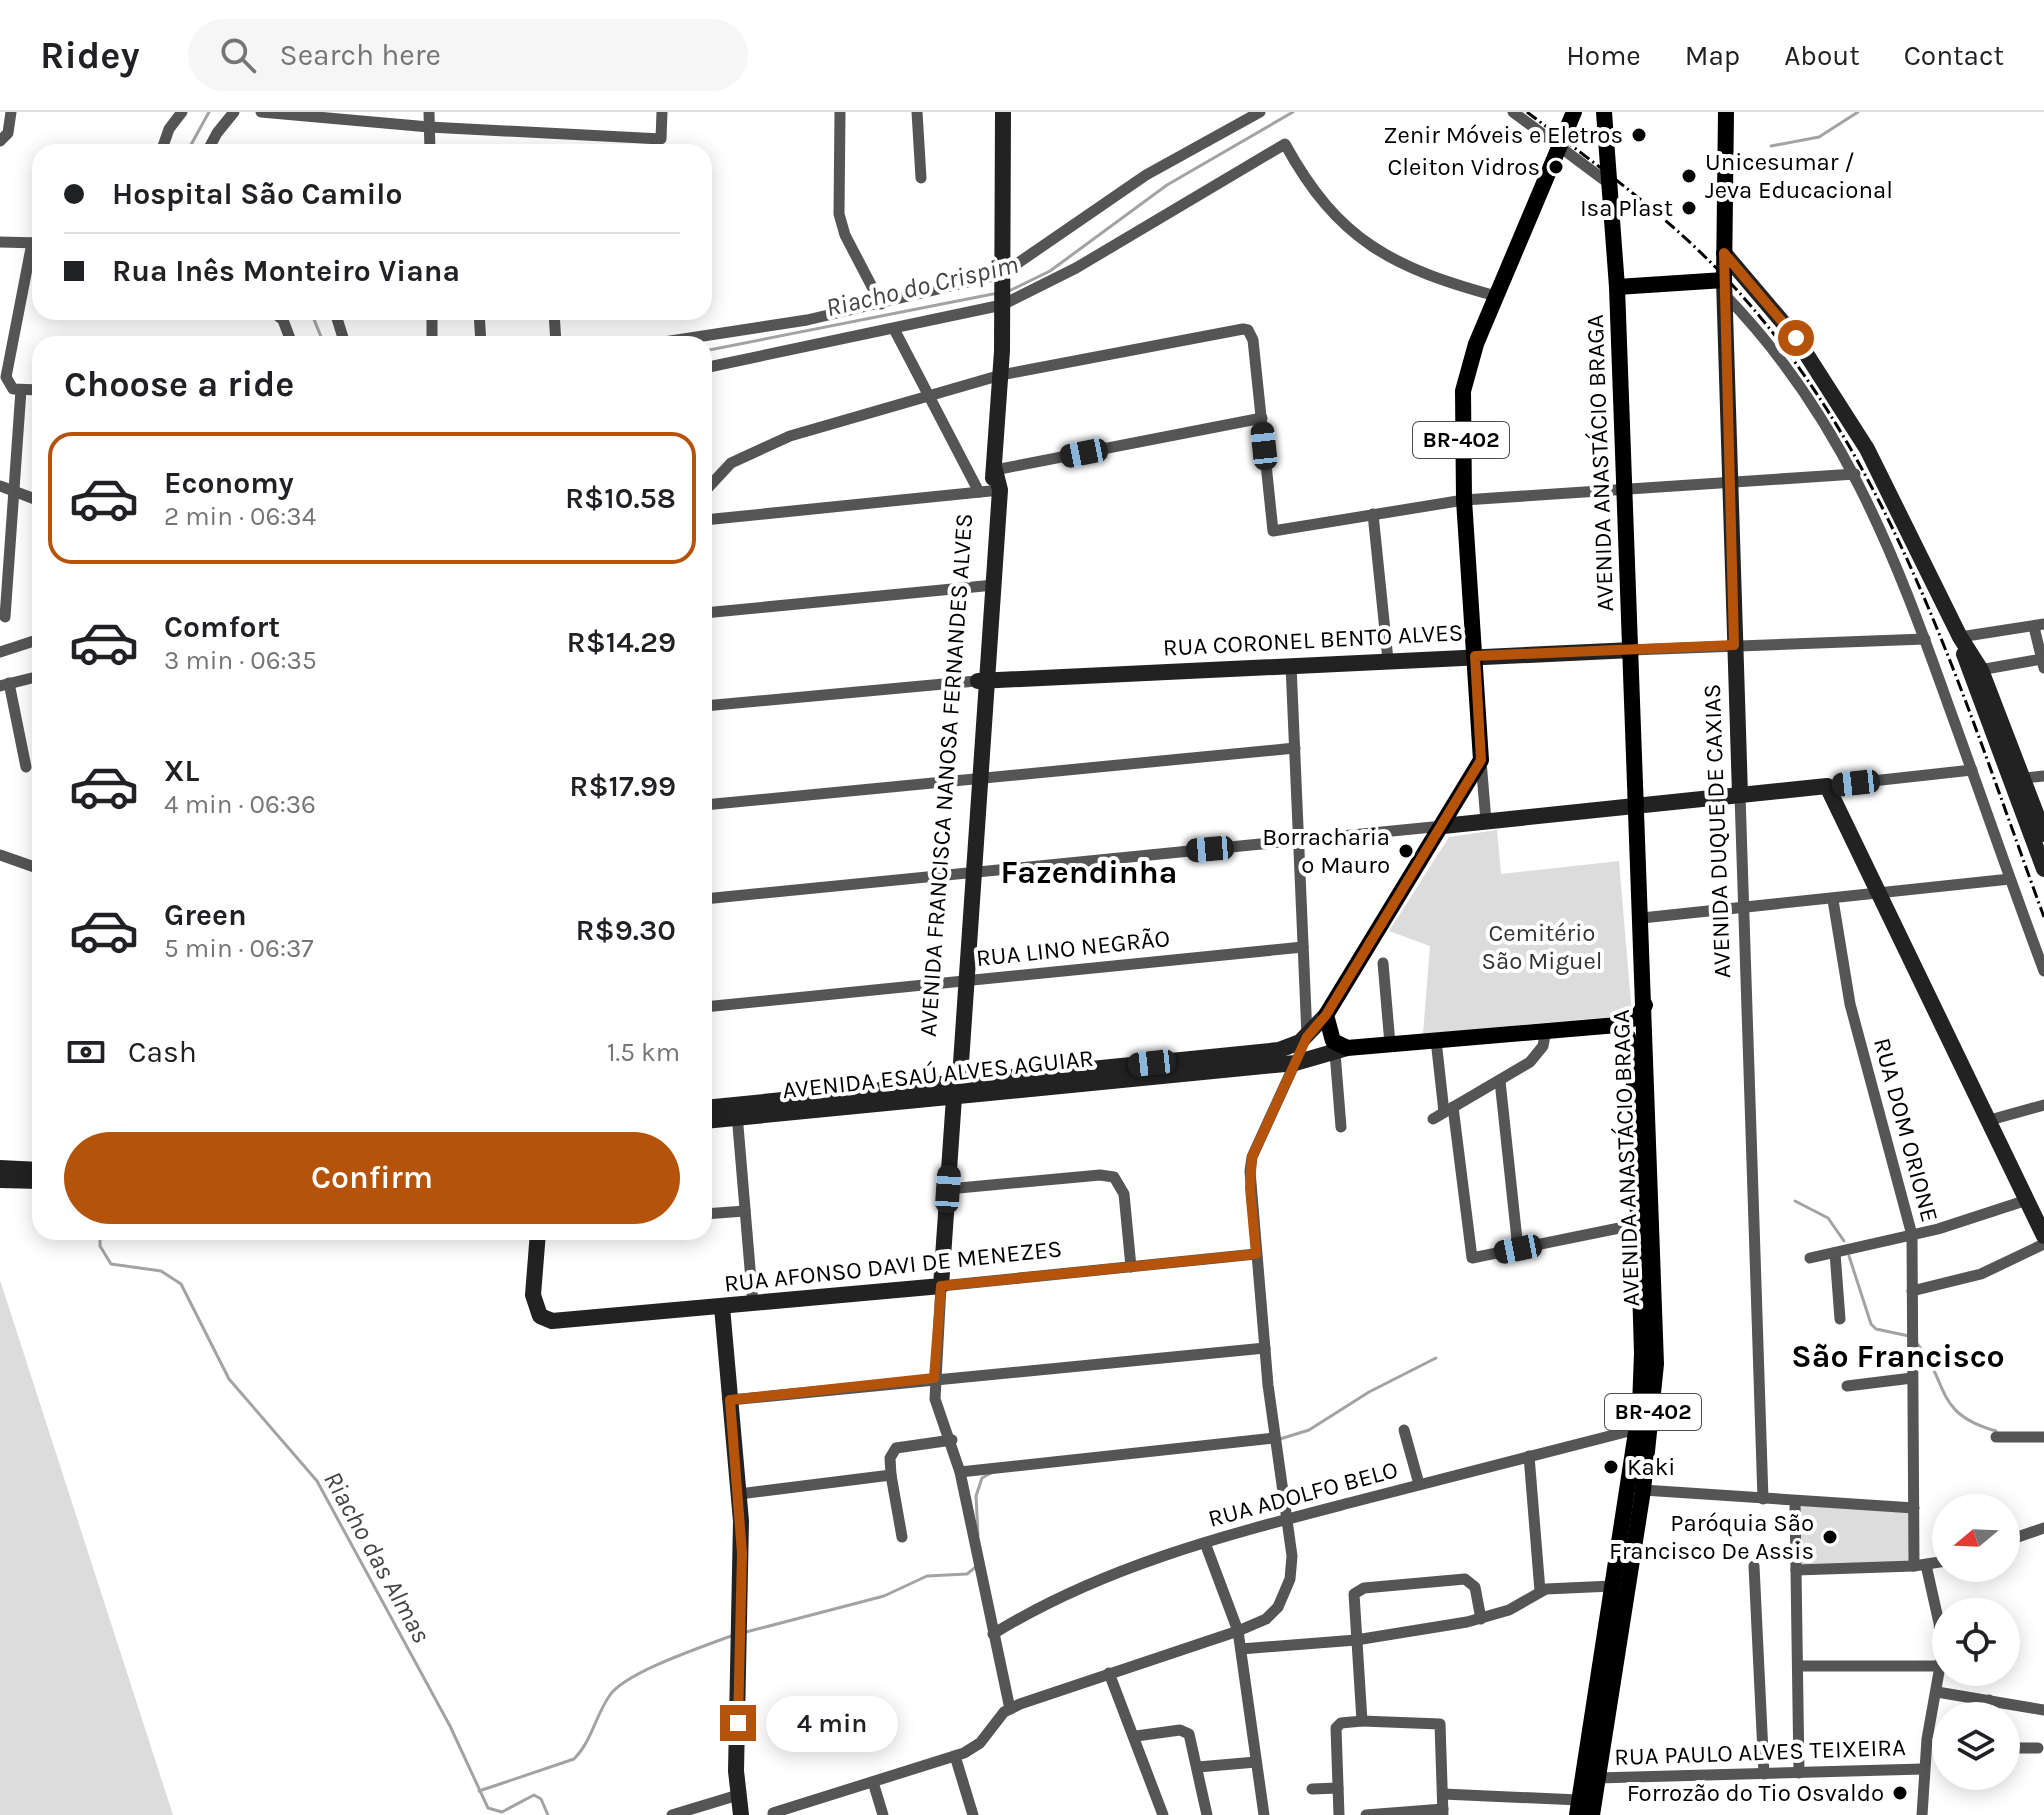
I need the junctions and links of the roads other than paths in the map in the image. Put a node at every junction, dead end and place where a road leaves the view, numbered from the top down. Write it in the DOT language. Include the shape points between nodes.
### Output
graph roads {
  1 [pos="11,112"];
  2 [pos="182,112"];
  3 [pos="234,112"];
  4 [pos="261,112"];
  5 [pos="429,112"];
  6 [pos="662,112"];
  7 [pos="840,112"];
  8 [pos="917,112"];
  9 [pos="1003,112"];
  10 [pos="1260,112"];
  11 [pos="1513,112"];
  12 [pos="1574,112"];
  13 [pos="1604,112"];
  14 [pos="1726,112"];
  15 [pos="324,115"];
  16 [pos="429,127"];
  17 [pos="0,141"];
  18 [pos="1561,143"];
  19 [pos="164,144"];
  20 [pos="211,144"];
  21 [pos="430,144"];
  22 [pos="921,178"];
  23 [pos="1611,185"];
  24 [pos="0,242"];
  25 [pos="32,243"];
  26 [pos="1724,253"];
  27 [pos="32,260"];
  28 [pos="1002,274"];
  29 [pos="1617,287"];
  30 [pos="1724,287"];
  31 [pos="1496,296"];
  32 [pos="881,304"];
  33 [pos="1002,305"];
  34 [pos="894,329"];
  35 [pos="705,336"];
  36 [pos="712,366"];
  37 [pos="1001,375"];
  38 [pos="21,390"];
  39 [pos="32,390"];
  40 [pos="929,396"];
  41 [pos="1262,418"];
  42 [pos="995,470"];
  43 [pos="1855,474"];
  44 [pos="712,483"];
  45 [pos="1729,483"];
  46 [pos="0,486"];
  47 [pos="1625,490"];
  48 [pos="14,491"];
  49 [pos="989,491"];
  50 [pos="32,498"];
  51 [pos="1464,500"];
  52 [pos="1373,514"];
  53 [pos="712,519"];
  54 [pos="4,585"];
  55 [pos="988,586"];
  56 [pos="712,612"];
  57 [pos="5,617"];
  58 [pos="2039,626"];
  59 [pos="1960,637"];
  60 [pos="1925,639"];
  61 [pos="32,642"];
  62 [pos="1734,645"];
  63 [pos="1632,650"];
  64 [pos="0,652"];
  65 [pos="1475,656"];
  66 [pos="1388,660"];
  67 [pos="2043,664"];
  68 [pos="1291,665"];
  69 [pos="1976,671"];
  70 [pos="32,678"];
  71 [pos="982,680"];
  72 [pos="4,685"];
  73 [pos="712,705"];
  74 [pos="1295,748"];
  75 [pos="1481,760"];
  76 [pos="26,767"];
  77 [pos="1972,770"];
  78 [pos="2044,776"];
  79 [pos="975,778"];
  80 [pos="2017,779"];
  81 [pos="1827,786"];
  82 [pos="1740,795"];
  83 [pos="712,804"];
  84 [pos="1637,805"];
  85 [pos="1486,821"];
  86 [pos="1443,826"];
  87 [pos="2044,834"];
  88 [pos="1299,841"];
  89 [pos="0,855"];
  90 [pos="32,866"];
  91 [pos="2044,869"];
  92 [pos="969,872"];
  93 [pos="2010,879"];
  94 [pos="1879,894"];
  95 [pos="712,898"];
  96 [pos="1833,900"];
  97 [pos="1744,909"];
  98 [pos="1642,918"];
  99 [pos="1303,947"];
  100 [pos="1383,963"];
  101 [pos="2044,971"];
  102 [pos="961,981"];
  103 [pos="1645,1005"];
  104 [pos="712,1006"];
  105 [pos="1326,1015"];
  106 [pos="1617,1025"];
  107 [pos="1546,1030"];
  108 [pos="1307,1037"];
  109 [pos="1436,1040"];
  110 [pos="1390,1044"];
  111 [pos="1341,1050"];
  112 [pos="1295,1063"];
  113 [pos="1124,1073"];
  114 [pos="1500,1081"];
  115 [pos="954,1090"];
  116 [pos="2044,1105"];
  117 [pos="712,1109"];
  118 [pos="1449,1110"];
  119 [pos="737,1111"];
  120 [pos="712,1119"];
  121 [pos="1433,1119"];
  122 [pos="1990,1120"];
  123 [pos="1341,1127"];
  124 [pos="0,1168"];
  125 [pos="32,1170"];
  126 [pos="0,1180"];
  127 [pos="32,1181"];
  128 [pos="948,1189"];
  129 [pos="2027,1200"];
  130 [pos="745,1211"];
  131 [pos="712,1213"];
  132 [pos="1645,1223"];
  133 [pos="1912,1235"];
  134 [pos="2044,1236"];
  135 [pos="537,1240"];
  136 [pos="2044,1244"];
  137 [pos="1518,1249"];
  138 [pos="1835,1253"];
  139 [pos="1256,1254"];
  140 [pos="1810,1258"];
  141 [pos="1131,1267"];
  142 [pos="941,1286"];
  143 [pos="1912,1291"];
  144 [pos="753,1304"];
  145 [pos="722,1307"];
  146 [pos="1840,1319"];
  147 [pos="1648,1336"];
  148 [pos="1265,1348"];
  149 [pos="934,1378"];
  150 [pos="1912,1378"];
  151 [pos="1847,1386"];
  152 [pos="730,1400"];
  153 [pos="1637,1429"];
  154 [pos="1404,1430"];
  155 [pos="1996,1437"];
  156 [pos="2044,1437"];
  157 [pos="1274,1438"];
  158 [pos="952,1440"];
  159 [pos="1529,1456"];
  160 [pos="960,1472"];
  161 [pos="891,1475"];
  162 [pos="1419,1484"];
  163 [pos="1643,1490"];
  164 [pos="739,1494"];
  165 [pos="1763,1499"];
  166 [pos="1795,1502"];
  167 [pos="1914,1508"];
  168 [pos="1289,1518"];
  169 [pos="2044,1528"];
  170 [pos="2020,1536"];
  171 [pos="902,1537"];
  172 [pos="1205,1543"];
  173 [pos="1932,1564"];
  174 [pos="1754,1566"];
  175 [pos="1920,1566"];
  176 [pos="1796,1570"];
  177 [pos="1612,1586"];
  178 [pos="1540,1591"];
  179 [pos="1932,1602"];
  180 [pos="1481,1619"];
  181 [pos="1238,1631"];
  182 [pos="993,1634"];
  183 [pos="1356,1640"];
  184 [pos="1241,1649"];
  185 [pos="1798,1666"];
  186 [pos="1932,1666"];
  187 [pos="1109,1673"];
  188 [pos="1938,1686"];
  189 [pos="1937,1692"];
  190 [pos="1989,1700"];
  191 [pos="1010,1709"];
  192 [pos="2044,1710"];
  193 [pos="1362,1721"];
  194 [pos="1136,1736"];
  195 [pos="2020,1748"];
  196 [pos="2038,1748"];
  197 [pos="955,1756"];
  198 [pos="1256,1762"];
  199 [pos="1198,1767"];
  200 [pos="1923,1769"];
  201 [pos="1799,1773"];
  202 [pos="1764,1774"];
  203 [pos="1597,1778"];
  204 [pos="873,1782"];
  205 [pos="1338,1788"];
  206 [pos="1312,1789"];
  207 [pos="1443,1794"];
  208 [pos="738,1795"];
  209 [pos="1578,1808"];
  210 [pos="798,1811"];
  211 [pos="1443,1812"];
  212 [pos="773,1813"];
  213 [pos="672,1815"];
  214 [pos="741,1815"];
  215 [pos="883,1815"];
  216 [pos="973,1815"];
  217 [pos="1163,1815"];
  218 [pos="1207,1815"];
  219 [pos="1264,1815"];
  220 [pos="1339,1815"];
  221 [pos="1366,1815"];
  222 [pos="1592,1815"];
  223 [pos="1922,1815"];
  1 -- 17 [label="street" via="7,136"];
  2 -- 19 [label="street"];
  3 -- 20 [label="street"];
  4 -- 15 [label="street"];
  5 -- 16 [label="street"];
  6 -- 16 [label="street" via="661,139"];
  7 -- 32 [label="street" via="839,214"];
  8 -- 22 [label="street"];
  9 -- 28 [label="street, AVENIDA FRANCISCA NANOSA FERNANDES ALVES"];
  10 -- 28 [label="street" via="1146,175"];
  11 -- 18 [label="street"];
  12 -- 18 [label="main road, BR-402"];
  13 -- 23 [label="main road, AVENIDA ANASTÁCIO BRAGA"];
  14 -- 26 [label="main road, AVENIDA DUQUE DE CAXIAS"];
  15 -- 16 [label="street"];
  16 -- 21 [label="street"];
  18 -- 23 [label="street"];
  18 -- 31 [label="main road, BR-402"];
  23 -- 29 [label="main road, AVENIDA ANASTÁCIO BRAGA"];
  24 -- 25 [label="street"];
  26 -- 30 [label="main road, AVENIDA DUQUE DE CAXIAS"];
  26 -- 59 [label="street" via="1787,327 1841,404"];
  27 -- 38 [label="street" via="6,372 11,387"];
  28 -- 32 [label="street"];
  28 -- 33 [label="street, AVENIDA FRANCISCA NANOSA FERNANDES ALVES"];
  29 -- 30 [label="main road"];
  29 -- 47 [label="main road, AVENIDA ANASTÁCIO BRAGA / BR-402"];
  30 -- 43 [label="street" via="1794,375"];
  30 -- 45 [label="street, AVENIDA DUQUE DE CAXIAS"];
  31 -- 33 [label="street" via="1425,275 1365,242 1319,199 1285,144 1076,268"];
  31 -- 51 [label="main road, BR-402" via="1463,391"];
  32 -- 35 [label="street"];
  33 -- 34 [label="street"];
  33 -- 37 [label="street, AVENIDA FRANCISCA NANOSA FERNANDES ALVES"];
  34 -- 36 [label="street"];
  34 -- 40 [label="street"];
  37 -- 40 [label="street"];
  37 -- 41 [label="street" via="1248,330"];
  37 -- 42 [label="street, AVENIDA FRANCISCA NANOSA FERNANDES ALVES"];
  38 -- 39 [label="street"];
  38 -- 48 [label="street"];
  40 -- 44 [label="street" via="759,447 731,463"];
  40 -- 49 [label="street"];
  41 -- 42 [label="street"];
  41 -- 52 [label="street" via="1273,531"];
  42 -- 49 [label="street, AVENIDA FRANCISCA NANOSA FERNANDES ALVES"];
  43 -- 45 [label="street"];
  43 -- 60 [label="street"];
  45 -- 47 [label="street"];
  45 -- 62 [label="street, AVENIDA DUQUE DE CAXIAS"];
  46 -- 48 [label="street"];
  47 -- 51 [label="street"];
  47 -- 63 [label="main road, AVENIDA ANASTÁCIO BRAGA / BR-402"];
  48 -- 50 [label="street"];
  48 -- 54 [label="street"];
  49 -- 53 [label="street"];
  49 -- 55 [label="street, AVENIDA FRANCISCA NANOSA FERNANDES ALVES"];
  51 -- 52 [label="street"];
  51 -- 65 [label="main road, BR-402"];
  52 -- 66 [label="street"];
  54 -- 57 [label="street"];
  55 -- 56 [label="street"];
  55 -- 71 [label="street, AVENIDA FRANCISCA NANOSA FERNANDES ALVES"];
  58 -- 59 [label="street"];
  58 -- 67 [label="street"];
  59 -- 69 [label="street"];
  60 -- 62 [label="street, RUA CORONEL BENTO ALVES"];
  60 -- 77 [label="street"];
  61 -- 64 [label="street"];
  62 -- 63 [label="street, RUA CORONEL BENTO ALVES"];
  62 -- 82 [label="street, AVENIDA DUQUE DE CAXIAS"];
  63 -- 65 [label="street, RUA CORONEL BENTO ALVES"];
  63 -- 84 [label="main road, AVENIDA ANASTÁCIO BRAGA / BR-402"];
  65 -- 66 [label="street, RUA CORONEL BENTO ALVES"];
  65 -- 75 [label="main road, BR-402"];
  66 -- 68 [label="street, RUA CORONEL BENTO ALVES"];
  67 -- 69 [label="street"];
  68 -- 71 [label="street, RUA CORONEL BENTO ALVES"];
  68 -- 74 [label="street"];
  69 -- 80 [label="street"];
  70 -- 72 [label="street"];
  71 -- 73 [label="street, RUA CORONEL BENTO ALVES"];
  71 -- 79 [label="street, AVENIDA FRANCISCA NANOSA FERNANDES ALVES"];
  72 -- 76 [label="street"];
  74 -- 79 [label="street"];
  74 -- 88 [label="street"];
  75 -- 85 [label="street"];
  75 -- 86 [label="main road"];
  77 -- 81 [label="street"];
  77 -- 93 [label="street"];
  78 -- 80 [label="street"];
  79 -- 83 [label="street"];
  79 -- 92 [label="street, AVENIDA FRANCISCA NANOSA FERNANDES ALVES"];
  80 -- 87 [label="street"];
  80 -- 91 [label="street"];
  81 -- 82 [label="street"];
  81 -- 94 [label="street"];
  82 -- 84 [label="street"];
  82 -- 97 [label="street, AVENIDA DUQUE DE CAXIAS"];
  84 -- 85 [label="street"];
  84 -- 98 [label="main road, AVENIDA ANASTÁCIO BRAGA / BR-402"];
  85 -- 86 [label="street"];
  86 -- 88 [label="street"];
  86 -- 105 [label="main road"];
  88 -- 92 [label="street"];
  88 -- 99 [label="street"];
  89 -- 90 [label="street"];
  92 -- 95 [label="street"];
  92 -- 102 [label="street, AVENIDA FRANCISCA NANOSA FERNANDES ALVES"];
  93 -- 94 [label="street"];
  93 -- 101 [label="street"];
  94 -- 96 [label="street"];
  94 -- 122 [label="street"];
  96 -- 97 [label="street"];
  96 -- 133 [label="street, RUA DOM ORIONE" via="1850,1004"];
  97 -- 98 [label="street"];
  97 -- 165 [label="street, AVENIDA DUQUE DE CAXIAS"];
  98 -- 103 [label="main road, AVENIDA ANASTÁCIO BRAGA / BR-402"];
  99 -- 102 [label="street, RUA LINO NEGRÃO"];
  99 -- 108 [label="street"];
  100 -- 110 [label="street"];
  102 -- 104 [label="street, RUA LINO NEGRÃO"];
  102 -- 115 [label="street, AVENIDA FRANCISCA NANOSA FERNANDES ALVES" via="961,1063"];
  103 -- 106 [label="main road" via="1637,1017"];
  103 -- 132 [label="main road, AVENIDA ANASTÁCIO BRAGA / BR-402"];
  105 -- 108 [label="street, AVENIDA ESAÚ ALVES AGUIAR"];
  105 -- 111 [label="main road" via="1329,1036"];
  106 -- 107 [label="main road, AVENIDA ESAÚ ALVES AGUIAR"];
  106 -- 132 [label="main road, AVENIDA ANASTÁCIO BRAGA / BR-402" via="1633,1054"];
  107 -- 109 [label="main road, AVENIDA ESAÚ ALVES AGUIAR"];
  107 -- 114 [label="street" via="1536,1057"];
  108 -- 112 [label="street"];
  108 -- 113 [label="street, AVENIDA ESAÚ ALVES AGUIAR" via="1279,1050"];
  109 -- 110 [label="main road, AVENIDA ESAÚ ALVES AGUIAR"];
  109 -- 118 [label="street"];
  110 -- 111 [label="main road, AVENIDA ESAÚ ALVES AGUIAR"];
  111 -- 112 [label="street, AVENIDA ESAÚ ALVES AGUIAR"];
  111 -- 123 [label="street"];
  112 -- 113 [label="street, AVENIDA ESAÚ ALVES AGUIAR"];
  112 -- 139 [label="street" via="1252,1157"];
  113 -- 115 [label="street, AVENIDA ESAÚ ALVES AGUIAR"];
  114 -- 118 [label="street"];
  114 -- 137 [label="street"];
  115 -- 119 [label="street, AVENIDA ESAÚ ALVES AGUIAR"];
  115 -- 128 [label="street, AVENIDA FRANCISCA NANOSA FERNANDES ALVES"];
  116 -- 122 [label="street"];
  117 -- 119 [label="street, AVENIDA ESAÚ ALVES AGUIAR"];
  118 -- 121 [label="street"];
  118 -- 137 [label="street" via="1472,1258"];
  119 -- 120 [label="street, AVENIDA ESAÚ ALVES AGUIAR"];
  119 -- 130 [label="street"];
  122 -- 129 [label="street"];
  124 -- 125 [label="street"];
  126 -- 127 [label="street"];
  128 -- 141 [label="street" via="1114,1177 1124,1194"];
  128 -- 142 [label="street, AVENIDA FRANCISCA NANOSA FERNANDES ALVES"];
  129 -- 133 [label="street"];
  129 -- 134 [label="street"];
  130 -- 131 [label="street"];
  130 -- 144 [label="street"];
  132 -- 137 [label="street"];
  132 -- 147 [label="main road, AVENIDA ANASTÁCIO BRAGA / BR-402"];
  133 -- 138 [label="street"];
  133 -- 143 [label="street, RUA DOM ORIONE"];
  135 -- 145 [label="street, RUA AFONSO DAVI DE MENEZES" via="533,1295 537,1312 545,1319"];
  136 -- 143 [label="street" via="1981,1274"];
  138 -- 140 [label="street"];
  138 -- 146 [label="street"];
  139 -- 141 [label="street, RUA AFONSO DAVI DE MENEZES"];
  139 -- 148 [label="street"];
  141 -- 142 [label="street, RUA AFONSO DAVI DE MENEZES"];
  142 -- 144 [label="street, RUA AFONSO DAVI DE MENEZES"];
  142 -- 149 [label="street, AVENIDA FRANCISCA NANOSA FERNANDES ALVES"];
  143 -- 150 [label="street, RUA DOM ORIONE"];
  144 -- 145 [label="street, RUA AFONSO DAVI DE MENEZES"];
  145 -- 152 [label="street"];
  147 -- 153 [label="main road, AVENIDA ANASTÁCIO BRAGA / BR-402"];
  147 -- 163 [label="main road, AVENIDA ANASTÁCIO BRAGA / BR-402" via="1655,1390"];
  148 -- 149 [label="street"];
  148 -- 157 [label="street"];
  149 -- 152 [label="street"];
  149 -- 158 [label="street, AVENIDA FRANCISCA NANOSA FERNANDES ALVES" via="937,1406"];
  150 -- 151 [label="street"];
  150 -- 167 [label="street, RUA DOM ORIONE"];
  152 -- 164 [label="street"];
  153 -- 159 [label="street, RUA ADOLFO BELO"];
  153 -- 177 [label="main road, AVENIDA ANASTÁCIO BRAGA / BR-402"];
  154 -- 162 [label="street"];
  155 -- 156 [label="street"];
  157 -- 160 [label="street"];
  157 -- 168 [label="street"];
  158 -- 160 [label="street, AVENIDA FRANCISCA NANOSA FERNANDES ALVES"];
  158 -- 161 [label="street" via="896,1448 890,1458"];
  159 -- 162 [label="street, RUA ADOLFO BELO"];
  159 -- 178 [label="street"];
  160 -- 182 [label="street, AVENIDA FRANCISCA NANOSA FERNANDES ALVES"];
  161 -- 164 [label="street"];
  161 -- 171 [label="street"];
  162 -- 168 [label="street, RUA ADOLFO BELO"];
  163 -- 165 [label="street"];
  163 -- 203 [label="main road, AVENIDA ANASTÁCIO BRAGA / BR-402"];
  164 -- 208 [label="street"];
  165 -- 166 [label="street"];
  166 -- 167 [label="street"];
  166 -- 176 [label="street"];
  167 -- 175 [label="street, RUA DOM ORIONE"];
  168 -- 172 [label="street, RUA ADOLFO BELO"];
  168 -- 181 [label="street" via="1292,1568 1283,1598 1266,1619"];
  169 -- 170 [label="street"];
  172 -- 181 [label="street"];
  172 -- 182 [label="street, RUA ADOLFO BELO" via="1072,1589"];
  173 -- 175 [label="street"];
  174 -- 202 [label="street"];
  175 -- 176 [label="street"];
  175 -- 179 [label="street, RUA DOM ORIONE"];
  176 -- 185 [label="street"];
  177 -- 178 [label="street"];
  177 -- 209 [label="main road, AVENIDA ANASTÁCIO BRAGA / BR-402"];
  178 -- 180 [label="street"];
  180 -- 183 [label="street"];
  180 -- 183 [label="street" via="1475,1587 1465,1579 1356,1591"];
  181 -- 184 [label="street"];
  181 -- 187 [label="street"];
  182 -- 191 [label="street, AVENIDA FRANCISCA NANOSA FERNANDES ALVES"];
  183 -- 184 [label="street"];
  183 -- 193 [label="street"];
  184 -- 198 [label="street"];
  185 -- 186 [label="street"];
  185 -- 201 [label="street"];
  187 -- 191 [label="street"];
  187 -- 194 [label="street"];
  188 -- 189 [label="street, RUA DOM ORIONE"];
  189 -- 190 [label="street"];
  189 -- 200 [label="street, RUA DOM ORIONE"];
  190 -- 192 [label="street"];
  191 -- 197 [label="street" via="980,1743"];
  193 -- 205 [label="street" via="1336,1728"];
  193 -- 207 [label="street" via="1440,1724"];
  194 -- 199 [label="street" via="1185,1731"];
  194 -- 217 [label="street"];
  195 -- 196 [label="street"];
  197 -- 204 [label="street"];
  197 -- 216 [label="street"];
  198 -- 199 [label="street"];
  198 -- 219 [label="street"];
  199 -- 218 [label="street"];
  200 -- 201 [label="street, RUA PAULO ALVES TEIXEIRA"];
  200 -- 223 [label="street, RUA DOM ORIONE"];
  201 -- 202 [label="street, RUA PAULO ALVES TEIXEIRA"];
  202 -- 203 [label="street, RUA PAULO ALVES TEIXEIRA"];
  203 -- 222 [label="main road, AVENIDA ANASTÁCIO BRAGA / BR-402"];
  204 -- 210 [label="street"];
  204 -- 215 [label="street"];
  205 -- 206 [label="street"];
  205 -- 220 [label="street"];
  207 -- 209 [label="street"];
  207 -- 211 [label="street"];
  208 -- 213 [label="street"];
  208 -- 214 [label="street"];
  210 -- 212 [label="street"];
  211 -- 221 [label="street"];
}
